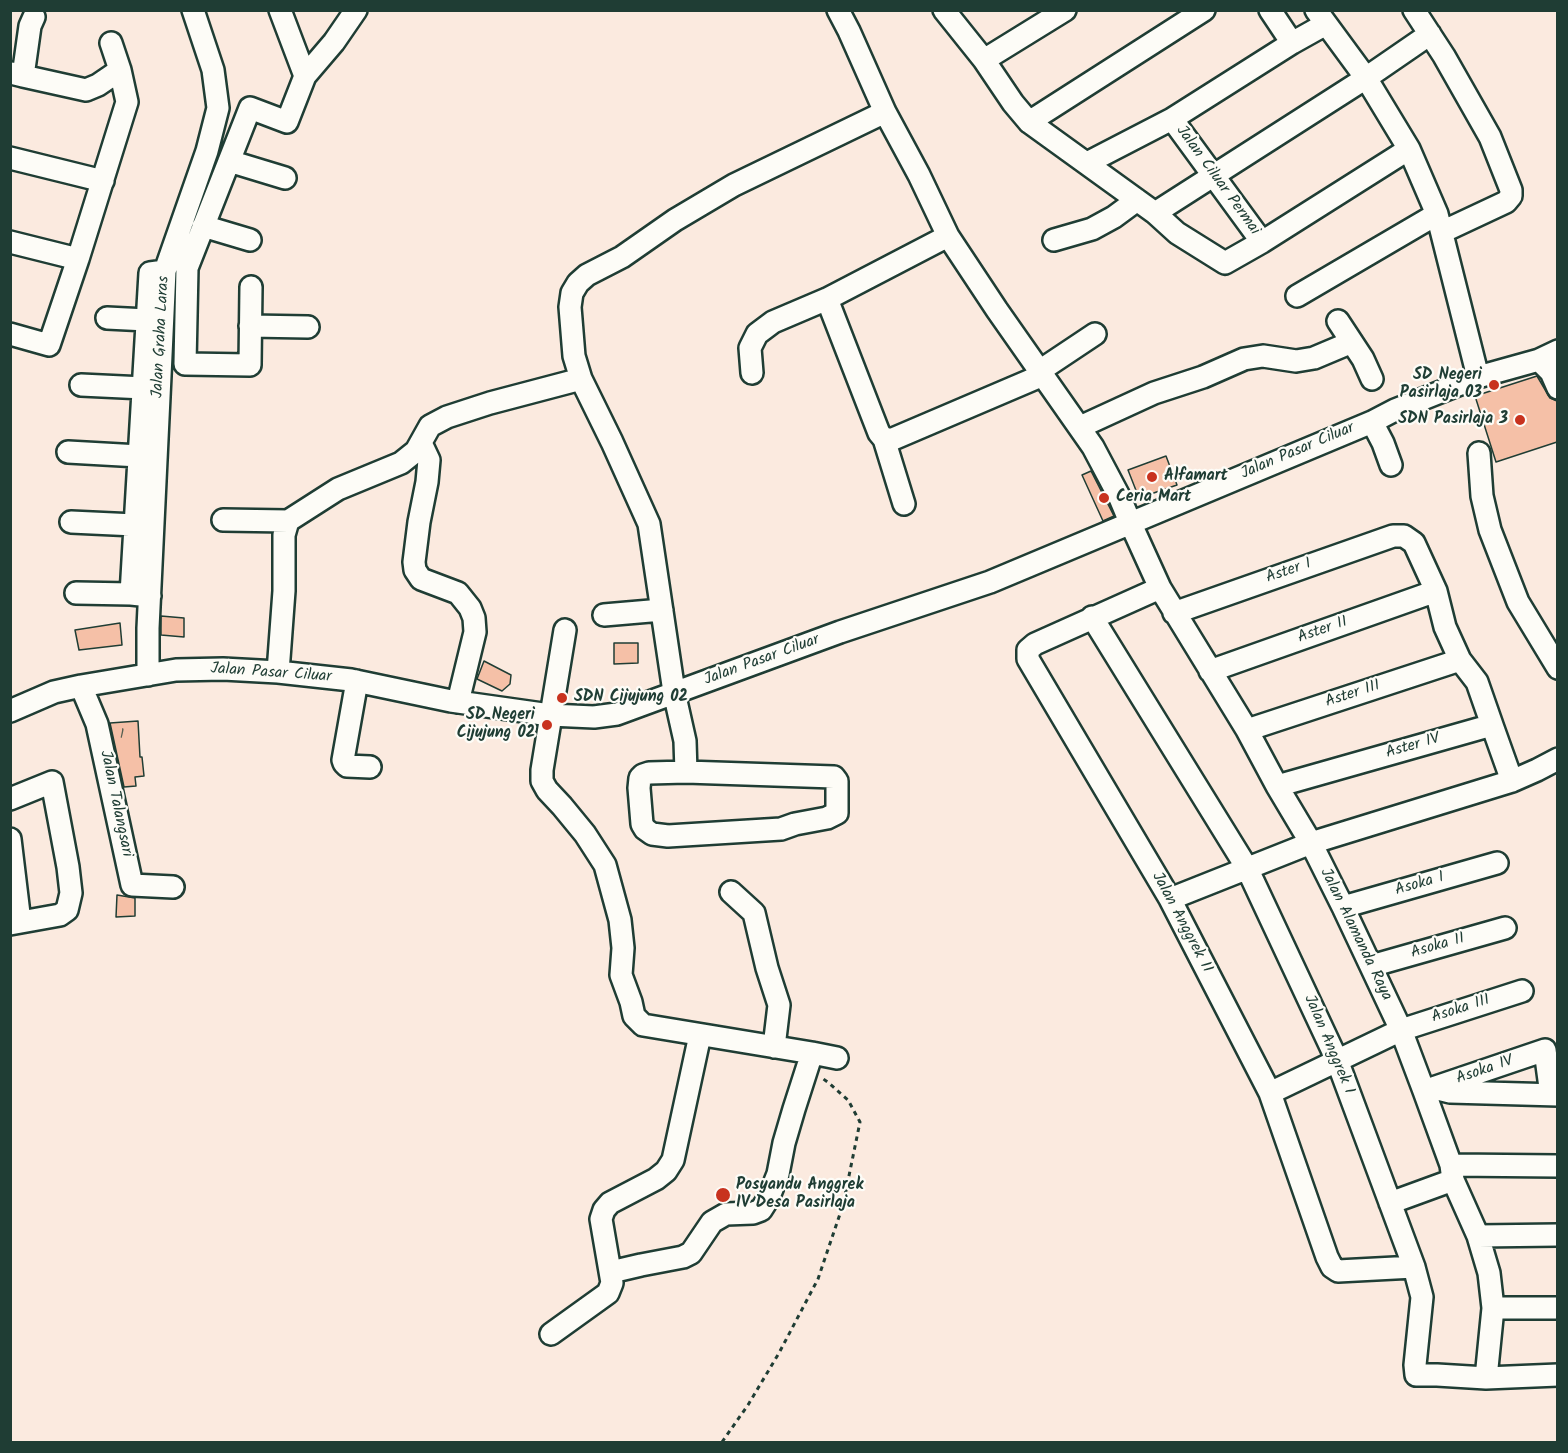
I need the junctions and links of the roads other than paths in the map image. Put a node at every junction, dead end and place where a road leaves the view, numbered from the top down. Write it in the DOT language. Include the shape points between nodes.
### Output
graph roads {
  1 [pos="193,10"];
  2 [pos="280,10"];
  3 [pos="356,10"];
  4 [pos="838,10"];
  5 [pos="944,10"];
  6 [pos="1065,10"];
  7 [pos="1204,10"];
  8 [pos="1270,10"];
  9 [pos="1414,10"];
  10 [pos="39,12"];
  11 [pos="1041,17"];
  12 [pos="1321,17"];
  13 [pos="1430,34"];
  14 [pos="111,43"];
  15 [pos="1292,43"];
  16 [pos="984,60"];
  17 [pos="120,70"];
  18 [pos="17,74"];
  19 [pos="305,76"];
  20 [pos="1366,78"];
  21 [pos="86,90"];
  22 [pos="127,102"];
  23 [pos="885,112"];
  24 [pos="1172,119"];
  25 [pos="1029,122"];
  26 [pos="1409,149"];
  27 [pos="10,158"];
  28 [pos="229,161"];
  29 [pos="1087,164"];
  30 [pos="1214,176"];
  31 [pos="285,178"];
  32 [pos="104,181"];
  33 [pos="1137,200"];
  34 [pos="1155,213"];
  35 [pos="1439,223"];
  36 [pos="203,226"];
  37 [pos="948,236"];
  38 [pos="250,240"];
  39 [pos="1054,240"];
  40 [pos="10,242"];
  41 [pos="1262,242"];
  42 [pos="78,260"];
  43 [pos="165,271"];
  44 [pos="251,287"];
  45 [pos="1297,296"];
  46 [pos="826,298"];
  47 [pos="107,318"];
  48 [pos="147,320"];
  49 [pos="1338,321"];
  50 [pos="250,326"];
  51 [pos="308,327"];
  52 [pos="10,334"];
  53 [pos="1095,334"];
  54 [pos="1352,342"];
  55 [pos="1548,356"];
  56 [pos="752,373"];
  57 [pos="1042,373"];
  58 [pos="1478,377"];
  59 [pos="581,379"];
  60 [pos="1372,379"];
  61 [pos="81,386"];
  62 [pos="144,388"];
  63 [pos="1557,388"];
  64 [pos="1372,422"];
  65 [pos="1080,427"];
  66 [pos="884,439"];
  67 [pos="421,443"];
  68 [pos="68,452"];
  69 [pos="1479,453"];
  70 [pos="139,456"];
  71 [pos="1391,465"];
  72 [pos="904,504"];
  73 [pos="223,520"];
  74 [pos="288,521"];
  75 [pos="71,522"];
  76 [pos="1130,522"];
  77 [pos="135,525"];
  78 [pos="1160,588"];
  79 [pos="1436,591"];
  80 [pos="76,593"];
  81 [pos="140,595"];
  82 [pos="662,610"];
  83 [pos="1174,613"];
  84 [pos="604,615"];
  85 [pos="1092,617"];
  86 [pos="565,630"];
  87 [pos="1460,660"];
  88 [pos="1557,668"];
  89 [pos="1210,671"];
  90 [pos="278,672"];
  91 [pos="148,675"];
  92 [pos="357,681"];
  93 [pos="81,686"];
  94 [pos="674,692"];
  95 [pos="458,702"];
  96 [pos="10,711"];
  97 [pos="550,715"];
  98 [pos="1492,725"];
  99 [pos="1247,730"];
  100 [pos="1557,759"];
  101 [pos="370,767"];
  102 [pos="686,772"];
  103 [pos="1512,781"];
  104 [pos="1277,786"];
  105 [pos="10,799"];
  106 [pos="1311,843"];
  107 [pos="11,849"];
  108 [pos="1497,862"];
  109 [pos="1247,868"];
  110 [pos="173,887"];
  111 [pos="731,892"];
  112 [pos="1170,899"];
  113 [pos="1343,907"];
  114 [pos="15,923"];
  115 [pos="1504,928"];
  116 [pos="1371,966"];
  117 [pos="1522,991"];
  118 [pos="1401,1030"];
  119 [pos="700,1035"];
  120 [pos="774,1047"];
  121 [pos="837,1058"];
  122 [pos="1337,1060"];
  123 [pos="810,1061"];
  124 [pos="1429,1089"];
  125 [pos="1270,1093"];
  126 [pos="1554,1095"];
  127 [pos="1557,1166"];
  128 [pos="1452,1172"];
  129 [pos="1390,1203"];
  130 [pos="1557,1235"];
  131 [pos="1478,1236"];
  132 [pos="1414,1267"];
  133 [pos="611,1272"];
  134 [pos="1493,1308"];
  135 [pos="1557,1308"];
  136 [pos="551,1334"];
  137 [pos="1557,1375"];
  138 [pos="1486,1378"];
  1 -- 43 [label="street, Jalan Graha Laras" via="213,70 218,108"];
  2 -- 19 [label="street"];
  3 -- 19 [label="street"];
  4 -- 23 [label="street, Jalan Alamanda Raya"];
  5 -- 16 [label="street"];
  6 -- 11 [label="street"];
  7 -- 25 [label="street"];
  8 -- 15 [label="street"];
  9 -- 13 [label="street"];
  10 -- 18 [label="street" via="30,26"];
  11 -- 16 [label="street"];
  12 -- 15 [label="street"];
  12 -- 20 [label="street"];
  13 -- 20 [label="street"];
  13 -- 35 [label="street" via="1490,137 1511,190 1506,202"];
  14 -- 17 [label="street"];
  15 -- 24 [label="street"];
  16 -- 25 [label="street"];
  17 -- 21 [label="street"];
  17 -- 22 [label="street"];
  18 -- 21 [label="street"];
  19 -- 28 [label="street, Jalan Graha Laras" via="287,122 250,108"];
  20 -- 26 [label="street"];
  20 -- 30 [label="street"];
  21 -- 22 [label="street"];
  22 -- 32 [label="street"];
  23 -- 37 [label="street, Jalan Alamanda Raya"];
  23 -- 59 [label="street" via="734,185 578,282 570,307 574,356"];
  24 -- 29 [label="street"];
  24 -- 30 [label="street, Jalan Ciluar Permai"];
  25 -- 29 [label="street"];
  26 -- 35 [label="street"];
  26 -- 41 [label="street"];
  27 -- 32 [label="street"];
  28 -- 31 [label="street"];
  28 -- 36 [label="street, Jalan Graha Laras"];
  29 -- 33 [label="street"];
  30 -- 34 [label="street"];
  30 -- 41 [label="street, Jalan Ciluar Permai"];
  32 -- 42 [label="street"];
  33 -- 34 [label="street"];
  33 -- 39 [label="street" via="1103,224"];
  34 -- 41 [label="street" via="1177,233 1225,263"];
  35 -- 45 [label="street"];
  35 -- 58 [label="street"];
  36 -- 38 [label="street"];
  36 -- 50 [label="street, Jalan Graha Laras" via="187,268 185,364 250,365"];
  37 -- 46 [label="street"];
  37 -- 57 [label="street, Jalan Alamanda Raya"];
  40 -- 42 [label="street"];
  42 -- 52 [label="street" via="49,345"];
  43 -- 48 [label="street" via="150,273"];
  43 -- 81 [label="street, Jalan Graha Laras"];
  44 -- 50 [label="street, Jalan Graha Laras"];
  46 -- 56 [label="street" via="773,322 757,334 750,348"];
  46 -- 66 [label="street"];
  47 -- 48 [label="street"];
  48 -- 62 [label="street"];
  49 -- 54 [label="street"];
  50 -- 51 [label="street"];
  53 -- 57 [label="street"];
  54 -- 60 [label="street"];
  54 -- 65 [label="street" via="1296,361 1263,356 1244,359"];
  55 -- 58 [label="street, Jalan Pasar Ciluar"];
  55 -- 63 [label="street"];
  57 -- 65 [label="street, Jalan Alamanda Raya"];
  57 -- 66 [label="street" via="893,439"];
  58 -- 64 [label="street, Jalan Pasar Ciluar"];
  59 -- 67 [label="street" via="447,417 430,426"];
  59 -- 82 [label="street" via="649,524"];
  61 -- 62 [label="street"];
  62 -- 70 [label="street"];
  64 -- 71 [label="street"];
  64 -- 76 [label="street, Jalan Pasar Ciluar"];
  65 -- 76 [label="street, Jalan Alamanda Raya"];
  66 -- 72 [label="street"];
  67 -- 74 [label="street" via="401,463 338,489"];
  67 -- 95 [label="street" via="429,460 415,570 421,579 458,593 474,618 475,632"];
  68 -- 70 [label="street"];
  69 -- 88 [label="street" via="1490,531 1518,602"];
  70 -- 77 [label="street"];
  73 -- 74 [label="street"];
  74 -- 90 [label="street" via="284,535"];
  75 -- 77 [label="street"];
  76 -- 78 [label="street, Jalan Alamanda Raya"];
  76 -- 94 [label="street, Jalan Pasar Ciluar" via="990,582"];
  77 -- 81 [label="street"];
  78 -- 83 [label="street, Jalan Alamanda Raya"];
  78 -- 85 [label="street, Jalan Anggrek II"];
  79 -- 83 [label="street, Aster I" via="1414,543 1404,536 1393,536"];
  79 -- 87 [label="street" via="1445,627"];
  79 -- 89 [label="street, Aster II"];
  80 -- 81 [label="street"];
  81 -- 91 [label="street, Jalan Graha Laras" via="148,628"];
  82 -- 84 [label="street"];
  82 -- 94 [label="street"];
  83 -- 89 [label="street, Jalan Alamanda Raya"];
  85 -- 109 [label="street, Jalan Anggrek I"];
  85 -- 112 [label="street, Jalan Anggrek II" via="1035,644 1028,650 1028,659"];
  86 -- 97 [label="street"];
  87 -- 98 [label="street" via="1477,682"];
  87 -- 99 [label="street, Aster III"];
  89 -- 99 [label="street, Jalan Alamanda Raya"];
  90 -- 91 [label="street, Jalan Pasar Ciluar" via="176,670"];
  90 -- 92 [label="street, Jalan Pasar Ciluar"];
  91 -- 93 [label="street, Jalan Pasar Ciluar"];
  92 -- 95 [label="street, Jalan Pasar Ciluar"];
  92 -- 101 [label="street" via="343,760 347,766"];
  93 -- 96 [label="street, Jalan Pasar Ciluar" via="54,692"];
  93 -- 110 [label="street, Jalan Talangsari" via="97,724 132,885"];
  94 -- 97 [label="street, Jalan Pasar Ciluar" via="617,714"];
  94 -- 102 [label="street" via="685,741"];
  95 -- 97 [label="street, Jalan Pasar Ciluar"];
  97 -- 119 [label="street" via="542,781 605,865 620,920 621,975 634,1016 643,1025"];
  98 -- 103 [label="street"];
  98 -- 104 [label="street, Aster IV"];
  99 -- 104 [label="street, Jalan Alamanda Raya"];
  100 -- 103 [label="street"];
  102 -- 102 [label="street" via="649,773 640,778 642,824 652,834 781,829 837,813 834,777"];
  103 -- 106 [label="street"];
  104 -- 106 [label="street, Jalan Alamanda Raya"];
  105 -- 114 [label="street" via="57,780 71,893 68,910 60,915"];
  106 -- 109 [label="street"];
  106 -- 113 [label="street, Jalan Alamanda Raya"];
  107 -- 114 [label="street"];
  108 -- 113 [label="street, Asoka I"];
  109 -- 112 [label="street"];
  109 -- 122 [label="street, Jalan Anggrek I"];
  111 -- 120 [label="street" via="754,913 779,1005"];
  112 -- 125 [label="street, Jalan Anggrek II"];
  113 -- 116 [label="street, Jalan Alamanda Raya"];
  115 -- 116 [label="street, Asoka II"];
  116 -- 118 [label="street, Jalan Alamanda Raya"];
  117 -- 118 [label="street, Asoka III"];
  118 -- 122 [label="street, Asoka III"];
  118 -- 124 [label="street, Jalan Alamanda Raya"];
  119 -- 120 [label="street"];
  119 -- 133 [label="street" via="673,1160 666,1172 604,1210 601,1219"];
  120 -- 123 [label="street"];
  121 -- 123 [label="street"];
  122 -- 125 [label="street, Asoka III"];
  122 -- 129 [label="street, Jalan Anggrek I"];
  123 -- 133 [label="street" via="778,1174 761,1210 726,1214 712,1222 691,1253 683,1257"];
  124 -- 126 [label="street"];
  124 -- 126 [label="street, Asoka IV" via="1545,1050"];
  124 -- 128 [label="street, Jalan Alamanda Raya"];
  125 -- 132 [label="street, Jalan Anggrek II" via="1332,1267 1338,1271"];
  127 -- 128 [label="street"];
  128 -- 129 [label="street"];
  128 -- 131 [label="street, Jalan Alamanda Raya"];
  129 -- 132 [label="street, Jalan Anggrek I"];
  130 -- 131 [label="street"];
  131 -- 134 [label="street, Jalan Alamanda Raya" via="1489,1274"];
  132 -- 138 [label="street, Jalan Anggrek I" via="1422,1297 1416,1376"];
  133 -- 136 [label="street" via="608,1293"];
  134 -- 135 [label="street"];
  134 -- 138 [label="street, Jalan Alamanda Raya"];
  137 -- 138 [label="street, Jalan Anggrek I"];
}
